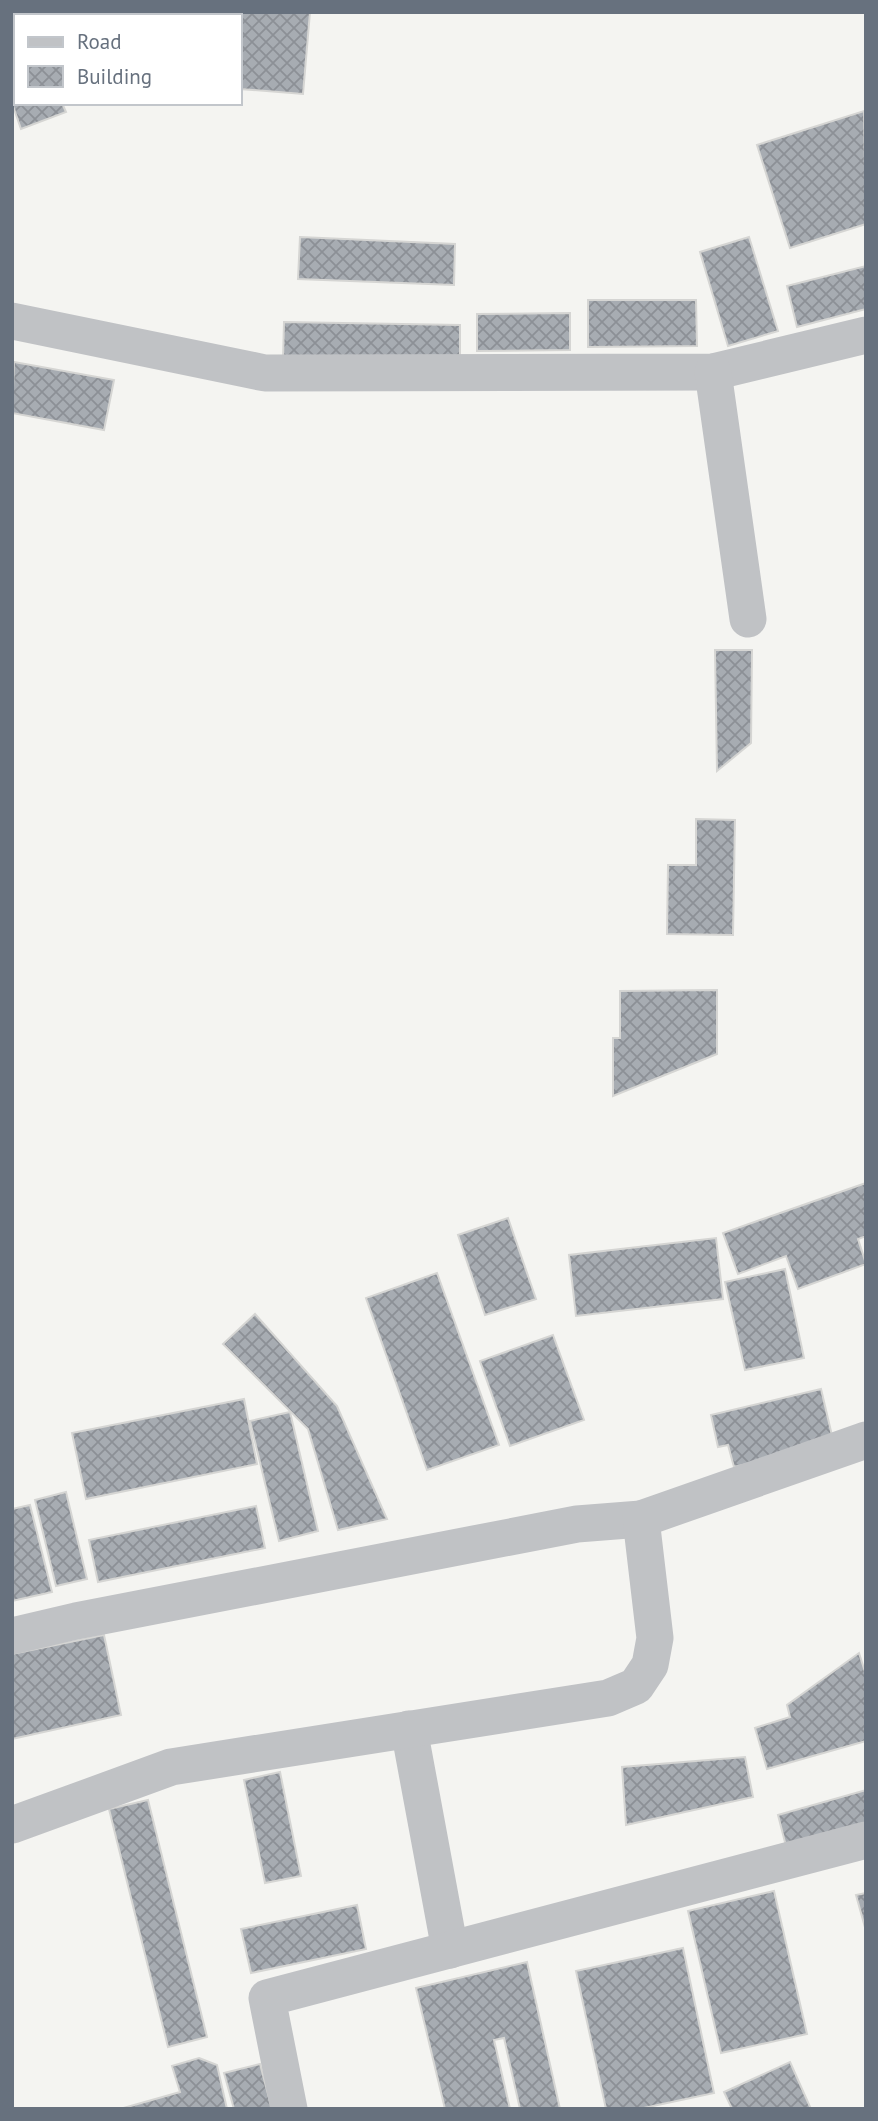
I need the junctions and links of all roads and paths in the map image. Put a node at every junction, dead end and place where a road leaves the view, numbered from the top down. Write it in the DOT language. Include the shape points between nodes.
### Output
graph roads {
  1 [pos="12,321"];
  2 [pos="866,335"];
  3 [pos="713,372"];
  4 [pos="748,619"];
  5 [pos="864,1449"];
  6 [pos="640,1519"];
  7 [pos="12,1636"];
  8 [pos="409,1729"];
  9 [pos="12,1825"];
  10 [pos="866,1840"];
  11 [pos="450,1950"];
  12 [pos="289,2109"];
  1 -- 3 [label="street" via="265,373"];
  2 -- 3 [label="street"];
  3 -- 4 [label="street"];
  5 -- 6 [label="street"];
  6 -- 7 [label="street" via="577,1524"];
  6 -- 8 [label="street" via="655,1638 650,1665 636,1686 608,1698"];
  8 -- 9 [label="street" via="171,1767"];
  8 -- 11 [label="street"];
  10 -- 11 [label="street"];
  11 -- 12 [label="street" via="267,1998"];
}
